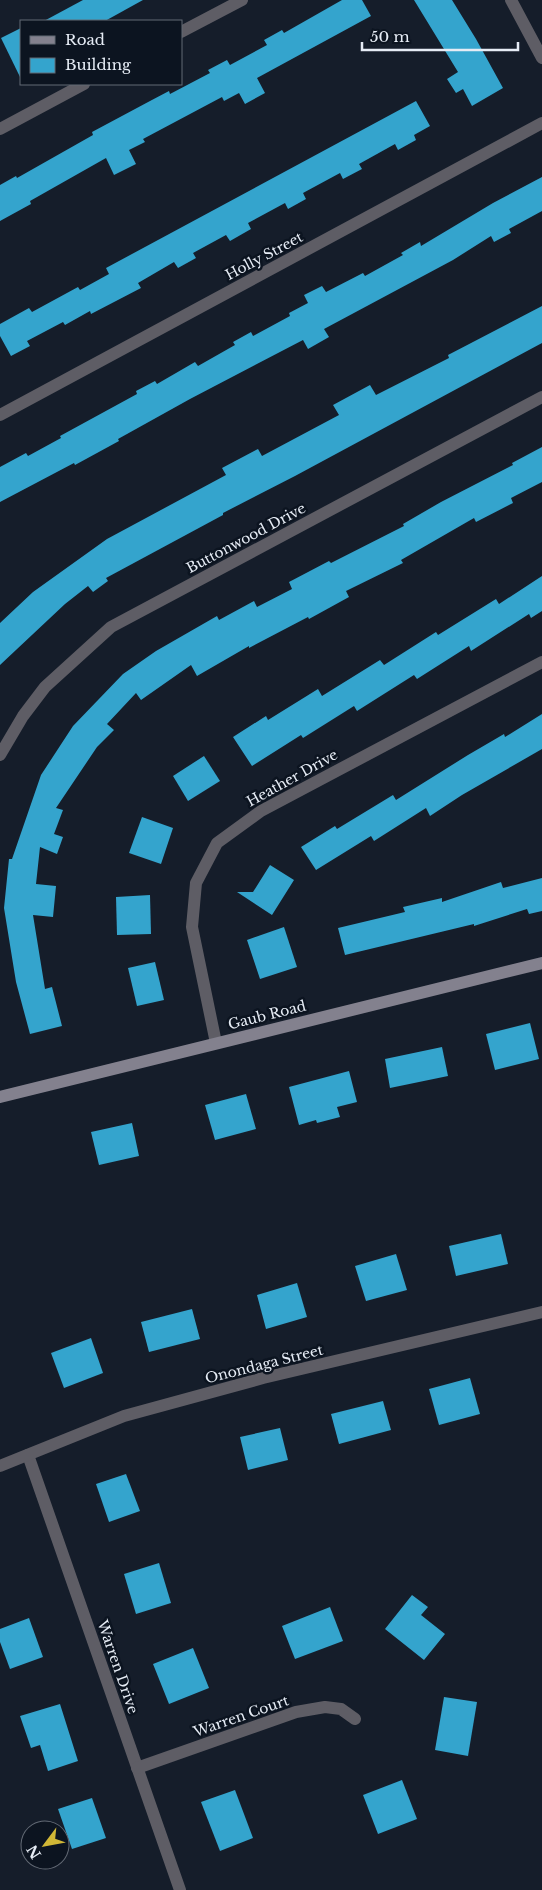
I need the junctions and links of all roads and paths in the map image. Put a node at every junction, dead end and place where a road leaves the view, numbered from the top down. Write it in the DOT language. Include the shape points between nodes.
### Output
graph roads {
  1 [pos="242,0"];
  2 [pos="512,0"];
  3 [pos="182,31"];
  4 [pos="542,58"];
  5 [pos="82,85"];
  6 [pos="542,123"];
  7 [pos="0,129"];
  8 [pos="542,397"];
  9 [pos="0,415"];
  10 [pos="542,662"];
  11 [pos="1,753"];
  12 [pos="542,963"];
  13 [pos="216,1042"];
  14 [pos="0,1097"];
  15 [pos="542,1312"];
  16 [pos="28,1455"];
  17 [pos="0,1466"];
  18 [pos="355,1719"];
  19 [pos="137,1768"];
  20 [pos="180,1890"];
  1 -- 3 [label="street"];
  2 -- 4 [label="street"];
  5 -- 7 [label="street"];
  6 -- 9 [label="street, Holly Street"];
  8 -- 11 [label="street, Buttonwood Drive" via="111,627 45,687"];
  10 -- 13 [label="street, Heather Drive" via="261,811 217,843 196,884 192,926"];
  12 -- 13 [label="street, Gaub Road"];
  13 -- 14 [label="street, Gaub Road"];
  15 -- 16 [label="street, Onondaga Street" via="263,1378 124,1416"];
  16 -- 17 [label="street, Onondaga Street"];
  16 -- 19 [label="street, Warren Drive"];
  18 -- 19 [label="street, Warren Court" via="341,1710 325,1707 296,1712"];
  19 -- 20 [label="street, Warren Drive"];
}
